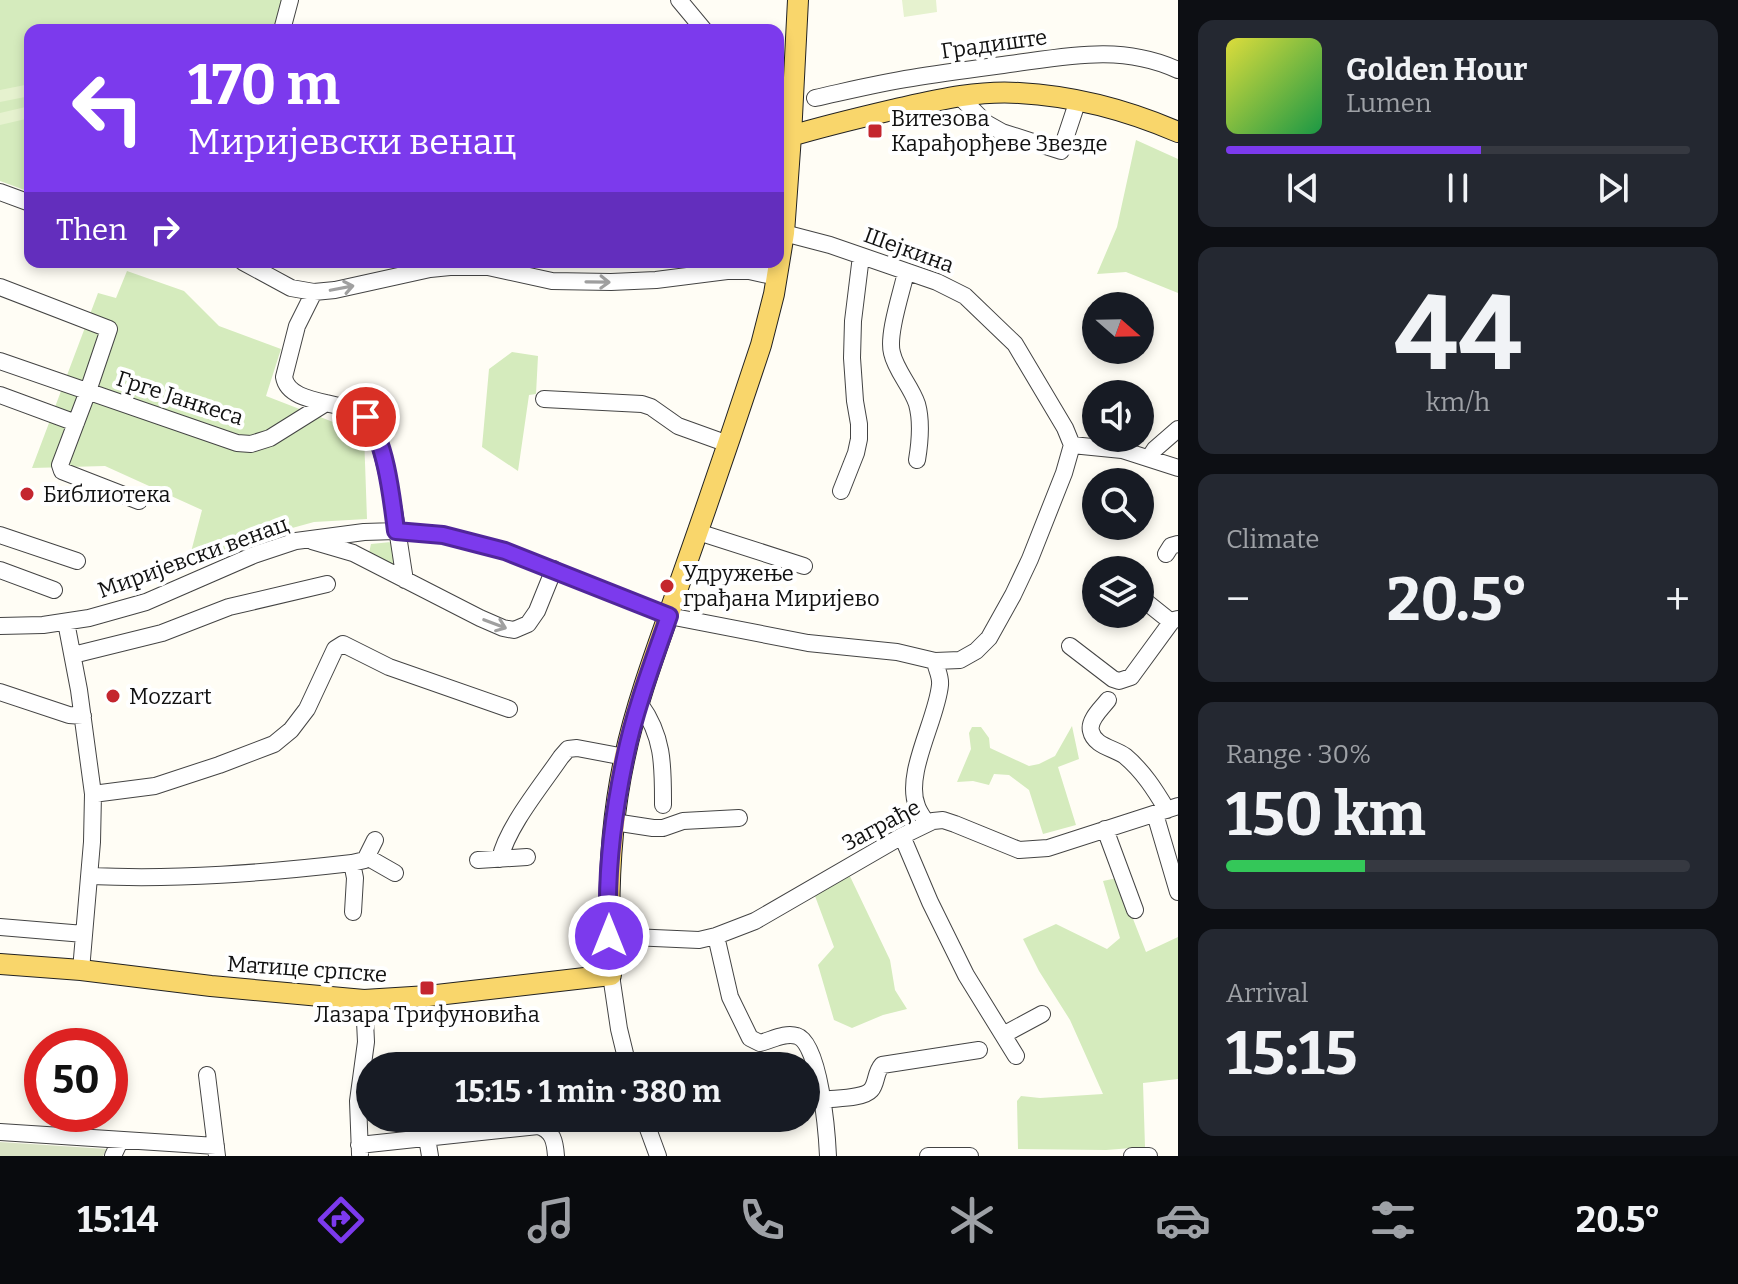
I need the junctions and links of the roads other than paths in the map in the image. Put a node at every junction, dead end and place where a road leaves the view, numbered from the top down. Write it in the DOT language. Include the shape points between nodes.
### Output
graph roads {
  1 [pos="290,0"];
  2 [pos="679,0"];
  3 [pos="798,0"];
  4 [pos="284,24"];
  5 [pos="699,24"];
  6 [pos="1178,70"];
  7 [pos="960,97"];
  8 [pos="815,98"];
  9 [pos="1078,100"];
  10 [pos="1178,132"];
  11 [pos="785,138"];
  12 [pos="784,165"];
  13 [pos="0,192"];
  14 [pos="24,201"];
  15 [pos="784,220"];
  16 [pos="861,256"];
  17 [pos="254,268"];
  18 [pos="440,268"];
  19 [pos="493,268"];
  20 [pos="778,268"];
  21 [pos="906,272"];
  22 [pos="777,277"];
  23 [pos="0,287"];
  24 [pos="314,292"];
  25 [pos="0,361"];
  26 [pos="88,391"];
  27 [pos="0,395"];
  28 [pos="544,399"];
  29 [pos="326,403"];
  30 [pos="76,423"];
  31 [pos="1178,429"];
  32 [pos="728,444"];
  33 [pos="1072,445"];
  34 [pos="1149,458"];
  35 [pos="917,460"];
  36 [pos="1178,468"];
  37 [pos="841,491"];
  38 [pos="139,501"];
  39 [pos="396,531"];
  40 [pos="698,532"];
  41 [pos="0,535"];
  42 [pos="307,539"];
  43 [pos="77,561"];
  44 [pos="804,566"];
  45 [pos="554,569"];
  46 [pos="0,570"];
  47 [pos="405,580"];
  48 [pos="327,584"];
  49 [pos="54,590"];
  50 [pos="1154,606"];
  51 [pos="669,616"];
  52 [pos="1175,620"];
  53 [pos="66,622"];
  54 [pos="0,626"];
  55 [pos="1070,646"];
  56 [pos="73,655"];
  57 [pos="935,661"];
  58 [pos="0,692"];
  59 [pos="1108,700"];
  60 [pos="640,704"];
  61 [pos="509,709"];
  62 [pos="83,716"];
  63 [pos="625,757"];
  64 [pos="93,794"];
  65 [pos="663,805"];
  66 [pos="1166,810"];
  67 [pos="739,818"];
  68 [pos="614,822"];
  69 [pos="926,822"];
  70 [pos="1105,829"];
  71 [pos="902,836"];
  72 [pos="375,840"];
  73 [pos="527,857"];
  74 [pos="500,859"];
  75 [pos="360,860"];
  76 [pos="478,860"];
  77 [pos="395,873"];
  78 [pos="90,876"];
  79 [pos="1178,892"];
  80 [pos="1135,910"];
  81 [pos="353,912"];
  82 [pos="0,927"];
  83 [pos="84,934"];
  84 [pos="609,936"];
  85 [pos="716,936"];
  86 [pos="0,964"];
  87 [pos="81,970"];
  88 [pos="611,975"];
  89 [pos="364,1000"];
  90 [pos="1042,1014"];
  91 [pos="1003,1035"];
  92 [pos="979,1050"];
  93 [pos="625,1052"];
  94 [pos="1016,1056"];
  95 [pos="207,1075"];
  96 [pos="823,1100"];
  97 [pos="0,1132"];
  98 [pos="649,1132"];
  99 [pos="427,1138"];
  100 [pos="117,1148"];
  101 [pos="216,1151"];
  102 [pos="360,1151"];
  103 [pos="430,1156"];
  104 [pos="556,1156"];
  105 [pos="658,1156"];
  106 [pos="828,1156"];
  107 [pos="928,1156"];
  108 [pos="970,1156"];
  109 [pos="1132,1156"];
  110 [pos="1149,1156"];
  1 -- 4 [label="street"];
  2 -- 5 [label="street"];
  3 -- 11 [label="main road"];
  6 -- 8 [label="street, Градиште" via="1138,57 1068,55 913,77"];
  7 -- 9 [label="main road" via="1017,93"];
  7 -- 9 [label="street" via="1002,132 1061,151"];
  7 -- 11 [label="main road"];
  9 -- 10 [label="main road"];
  11 -- 12 [label="main road"];
  13 -- 14 [label="street"];
  15 -- 16 [label="street, Шејкина"];
  16 -- 21 [label="street, Шејкина"];
  16 -- 37 [label="street" via="852,358 859,439"];
  17 -- 24 [label="street" via="291,288"];
  24 -- 18 [label="street, one-way"];
  19 -- 22 [label="street, one-way" via="552,281 656,280 727,271"];
  20 -- 22 [label="main road"];
  21 -- 33 [label="street, Шејкина" via="965,296 1015,344"];
  21 -- 35 [label="street" via="891,347 917,404"];
  22 -- 32 [label="main road" via="769,319"];
  23 -- 26 [label="street, Грге Јанкеса" via="109,329"];
  24 -- 29 [label="street" via="297,326 284,377 297,395"];
  25 -- 26 [label="street, Грге Јанкеса"];
  26 -- 29 [label="street, Грге Јанкеса" via="251,444"];
  26 -- 30 [label="street"];
  27 -- 30 [label="street"];
  28 -- 32 [label="street" via="642,404 678,426"];
  29 -- 39 [label="street" via="370,422 388,479"];
  30 -- 38 [label="street" via="62,471"];
  31 -- 34 [label="street"];
  32 -- 40 [label="main road"];
  33 -- 34 [label="street"];
  33 -- 57 [label="street" via="1027,567 995,630 968,656"];
  34 -- 36 [label="street"];
  39 -- 42 [label="street, Миријевски венац"];
  39 -- 45 [label="street, Миријевски венац" via="478,543"];
  39 -- 47 [label="street"];
  40 -- 44 [label="street"];
  40 -- 51 [label="main road"];
  41 -- 43 [label="street, Миријевски венац"];
  42 -- 47 [label="street, Миријевски венац" via="353,553"];
  42 -- 53 [label="street, Миријевски венац" via="254,555 146,602"];
  47 -- 45 [label="street, Миријевски венац, one-way" via="514,630 528,624 537,611"];
  45 -- 51 [label="street, Миријевски венац"];
  46 -- 49 [label="street"];
  48 -- 56 [label="street" via="229,607 162,633"];
  50 -- 52 [label="street"];
  51 -- 57 [label="street, Миријевски венац"];
  51 -- 60 [label="main road"];
  52 -- 55 [label="street" via="1131,677 1119,681"];
  53 -- 54 [label="street, Миријевски венац"];
  53 -- 56 [label="street"];
  56 -- 62 [label="street"];
  57 -- 69 [label="street" via="939,695 914,784"];
  58 -- 62 [label="street"];
  59 -- 66 [label="street" via="1091,722 1093,737 1144,774"];
  60 -- 63 [label="main road"];
  60 -- 65 [label="street" via="660,743"];
  61 -- 64 [label="street" via="341,645 307,709 274,744 155,786"];
  62 -- 64 [label="street"];
  63 -- 68 [label="main road"];
  63 -- 74 [label="street" via="568,749 520,817"];
  64 -- 78 [label="street"];
  66 -- 70 [label="street, Заграђе"];
  66 -- 79 [label="street"];
  67 -- 68 [label="street" via="683,821 663,828"];
  68 -- 84 [label="main road"];
  69 -- 70 [label="street, Заграђе" via="943,820 1025,851"];
  69 -- 71 [label="street, Заграђе"];
  70 -- 80 [label="street"];
  71 -- 85 [label="street, Заграђе" via="755,921"];
  71 -- 91 [label="street" via="966,975"];
  72 -- 75 [label="street"];
  73 -- 74 [label="street"];
  74 -- 76 [label="street"];
  75 -- 77 [label="street"];
  75 -- 78 [label="street" via="205,876"];
  75 -- 81 [label="street"];
  78 -- 83 [label="street"];
  82 -- 83 [label="street"];
  83 -- 87 [label="street"];
  84 -- 85 [label="street, Заграђе"];
  84 -- 88 [label="main road"];
  85 -- 96 [label="street" via="730,997 750,1038 760,1043 786,1035 804,1039"];
  86 -- 87 [label="main road, Матице српске"];
  87 -- 89 [label="main road, Матице српске"];
  88 -- 89 [label="main road, Матице српске"];
  88 -- 93 [label="street"];
  89 -- 102 [label="street"];
  90 -- 91 [label="street"];
  91 -- 94 [label="street"];
  92 -- 96 [label="street" via="882,1065 868,1093"];
  95 -- 101 [label="street"];
  96 -- 106 [label="street"];
  97 -- 100 [label="street"];
  98 -- 105 [label="street"];
  99 -- 102 [label="street"];
  99 -- 103 [label="street"];
  99 -- 104 [label="street" via="538,1126 552,1134"];
  100 -- 101 [label="street"];
  107 -- 108 [label="street"];
  109 -- 110 [label="street"];
}
